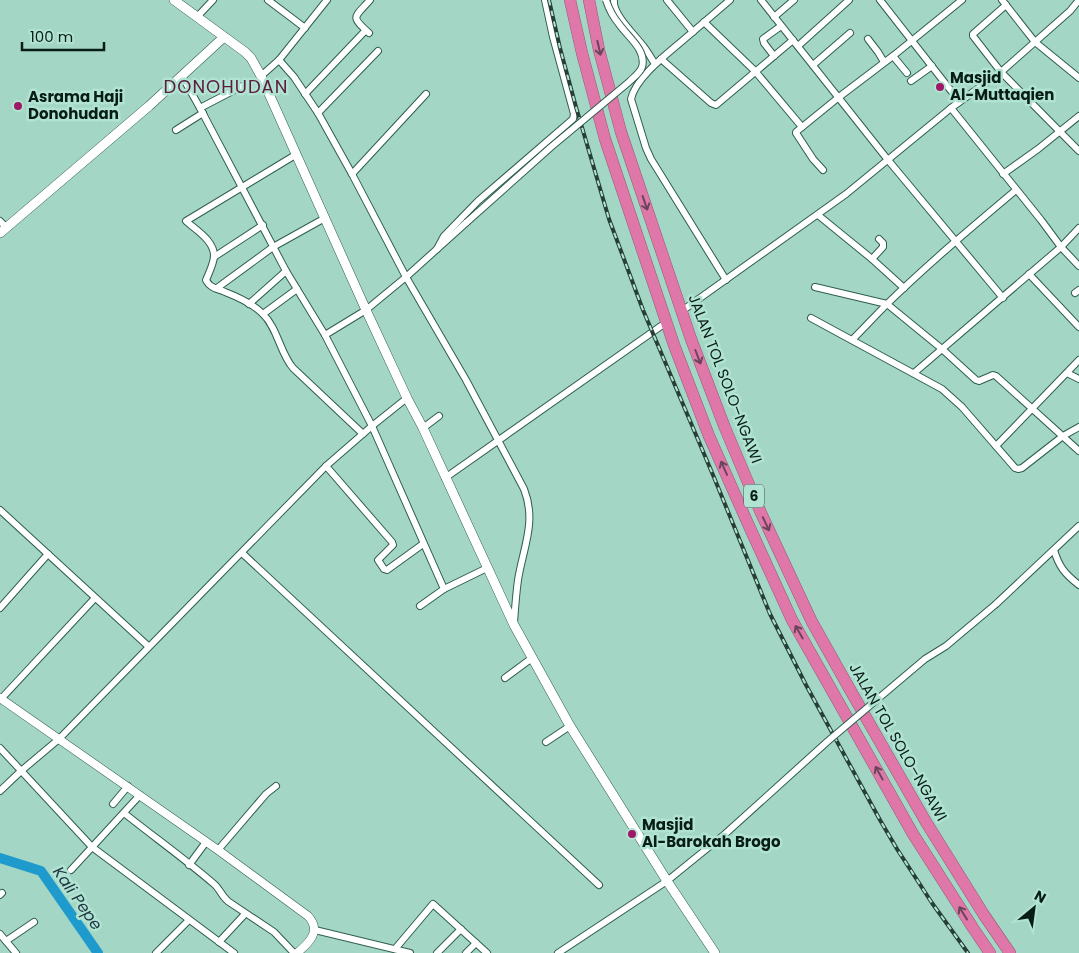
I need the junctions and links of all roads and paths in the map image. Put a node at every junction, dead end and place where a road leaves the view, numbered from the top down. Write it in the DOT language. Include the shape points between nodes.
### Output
graph roads {
  1 [pos="174,0"];
  2 [pos="213,0"];
  3 [pos="268,0"];
  4 [pos="327,0"];
  5 [pos="370,0"];
  6 [pos="545,0"];
  7 [pos="570,0"];
  8 [pos="589,0"];
  9 [pos="606,0"];
  10 [pos="614,0"];
  11 [pos="667,0"];
  12 [pos="730,0"];
  13 [pos="761,0"];
  14 [pos="794,0"];
  15 [pos="849,0"];
  16 [pos="880,0"];
  17 [pos="962,0"];
  18 [pos="1079,0"];
  19 [pos="1004,2"];
  20 [pos="774,16"];
  21 [pos="197,17"];
  22 [pos="704,22"];
  23 [pos="782,26"];
  24 [pos="305,28"];
  25 [pos="693,32"];
  26 [pos="850,33"];
  27 [pos="224,37"];
  28 [pos="868,39"];
  29 [pos="912,41"];
  30 [pos="1035,42"];
  31 [pos="795,43"];
  32 [pos="378,50"];
  33 [pos="774,56"];
  34 [pos="893,56"];
  35 [pos="661,59"];
  36 [pos="279,60"];
  37 [pos="884,62"];
  38 [pos="655,64"];
  39 [pos="813,65"];
  40 [pos="932,66"];
  41 [pos="755,71"];
  42 [pos="1001,72"];
  43 [pos="907,73"];
  44 [pos="182,76"];
  45 [pos="261,76"];
  46 [pos="1079,78"];
  47 [pos="911,81"];
  48 [pos="250,82"];
  49 [pos="305,94"];
  50 [pos="426,94"];
  51 [pos="839,97"];
  52 [pos="959,102"];
  53 [pos="951,108"];
  54 [pos="202,110"];
  55 [pos="318,113"];
  56 [pos="1079,116"];
  57 [pos="802,127"];
  58 [pos="176,130"];
  59 [pos="1059,131"];
  60 [pos="1079,151"];
  61 [pos="296,154"];
  62 [pos="888,160"];
  63 [pos="823,170"];
  64 [pos="352,174"];
  65 [pos="1003,174"];
  66 [pos="242,187"];
  67 [pos="1016,190"];
  68 [pos="818,215"];
  69 [pos="325,218"];
  70 [pos="262,225"];
  71 [pos="2,227"];
  72 [pos="1079,228"];
  73 [pos="879,238"];
  74 [pos="956,241"];
  75 [pos="273,247"];
  76 [pos="1061,247"];
  77 [pos="437,249"];
  78 [pos="214,257"];
  79 [pos="872,259"];
  80 [pos="1079,266"];
  81 [pos="286,271"];
  82 [pos="1030,274"];
  83 [pos="406,277"];
  84 [pos="726,280"];
  85 [pos="815,287"];
  86 [pos="216,288"];
  87 [pos="904,288"];
  88 [pos="298,289"];
  89 [pos="1003,298"];
  90 [pos="248,304"];
  91 [pos="887,304"];
  92 [pos="686,308"];
  93 [pos="366,310"];
  94 [pos="263,314"];
  95 [pos="811,318"];
  96 [pos="661,326"];
  97 [pos="1079,327"];
  98 [pos="325,335"];
  99 [pos="852,340"];
  100 [pos="942,349"];
  101 [pos="1079,360"];
  102 [pos="914,373"];
  103 [pos="1067,373"];
  104 [pos="1079,379"];
  105 [pos="407,398"];
  106 [pos="1033,408"];
  107 [pos="439,416"];
  108 [pos="372,426"];
  109 [pos="1079,427"];
  110 [pos="423,428"];
  111 [pos="364,434"];
  112 [pos="1063,436"];
  113 [pos="498,440"];
  114 [pos="996,446"];
  115 [pos="1079,451"];
  116 [pos="326,466"];
  117 [pos="446,478"];
  118 [pos="0,510"];
  119 [pos="1079,526"];
  120 [pos="423,544"];
  121 [pos="1054,550"];
  122 [pos="242,553"];
  123 [pos="48,554"];
  124 [pos="487,568"];
  125 [pos="1079,585"];
  126 [pos="444,589"];
  127 [pos="95,598"];
  128 [pos="420,606"];
  129 [pos="0,608"];
  130 [pos="514,625"];
  131 [pos="148,646"];
  132 [pos="532,658"];
  133 [pos="505,678"];
  134 [pos="0,699"];
  135 [pos="570,726"];
  136 [pos="59,738"];
  137 [pos="546,742"];
  138 [pos="0,748"];
  139 [pos="22,771"];
  140 [pos="128,786"];
  141 [pos="276,786"];
  142 [pos="0,792"];
  143 [pos="140,795"];
  144 [pos="113,804"];
  145 [pos="124,813"];
  146 [pos="206,842"];
  147 [pos="92,847"];
  148 [pos="218,850"];
  149 [pos="189,864"];
  150 [pos="71,870"];
  151 [pos="667,881"];
  152 [pos="599,885"];
  153 [pos="245,914"];
  154 [pos="189,920"];
  155 [pos="34,922"];
  156 [pos="460,929"];
  157 [pos="315,930"];
  158 [pos="0,934"];
  159 [pos="6,941"];
  160 [pos="219,942"];
  161 [pos="476,942"];
  162 [pos="394,949"];
  163 [pos="16,953"];
  164 [pos="156,953"];
  165 [pos="234,953"];
  166 [pos="295,953"];
  167 [pos="410,953"];
  168 [pos="437,953"];
  169 [pos="466,953"];
  170 [pos="487,953"];
  171 [pos="558,953"];
  172 [pos="715,953"];
  173 [pos="990,953"];
  174 [pos="1010,953"];
  1 -- 21 [label="main road"];
  2 -- 21 [label="street"];
  3 -- 24 [label="street"];
  4 -- 24 [label="street"];
  5 -- 49 [label="street" via="356,18 367,32"];
  6 -- 77 [label="street" via="573,119 478,201 444,236"];
  173 -- 7 [label="highway, JALAN TOL SOLO–NGAWI / 6, one-way" via="913,834 797,629 709,436 604,139"];
  8 -- 174 [label="highway, JALAN TOL SOLO–NGAWI / 6, one-way" via="624,141 691,340 761,513 812,622 853,695 926,822"];
  9 -- 77 [label="street, bridge" via="643,57 637,74"];
  10 -- 38 [label="street" via="618,14"];
  11 -- 25 [label="street"];
  12 -- 22 [label="street"];
  13 -- 20 [label="street"];
  14 -- 20 [label="street"];
  15 -- 31 [label="street"];
  16 -- 29 [label="street"];
  17 -- 29 [label="street"];
  18 -- 30 [label="street"];
  19 -- 30 [label="street"];
  19 -- 42 [label="street" via="973,35"];
  20 -- 23 [label="street"];
  21 -- 27 [label="main road"];
  22 -- 25 [label="street"];
  22 -- 41 [label="street"];
  23 -- 31 [label="street"];
  23 -- 33 [label="street" via="763,39"];
  24 -- 36 [label="street"];
  25 -- 35 [label="street"];
  26 -- 39 [label="street"];
  27 -- 44 [label="main road"];
  27 -- 45 [label="main road" via="251,58"];
  28 -- 37 [label="street"];
  29 -- 34 [label="street"];
  29 -- 40 [label="street"];
  30 -- 42 [label="street"];
  30 -- 46 [label="street"];
  31 -- 33 [label="street"];
  31 -- 39 [label="street"];
  32 -- 55 [label="street"];
  33 -- 41 [label="street"];
  34 -- 37 [label="street"];
  34 -- 43 [label="street"];
  35 -- 38 [label="street"];
  35 -- 41 [label="street" via="716,105"];
  36 -- 45 [label="street"];
  36 -- 49 [label="street"];
  37 -- 51 [label="street"];
  38 -- 84 [label="street" via="631,98 646,148"];
  39 -- 51 [label="street"];
  40 -- 47 [label="street"];
  40 -- 52 [label="street"];
  41 -- 57 [label="street"];
  42 -- 52 [label="street"];
  42 -- 59 [label="street"];
  44 -- 54 [label="street"];
  44 -- 71 [label="main road"];
  45 -- 61 [label="main road"];
  48 -- 54 [label="street"];
  49 -- 55 [label="street"];
  50 -- 64 [label="street"];
  51 -- 57 [label="street"];
  51 -- 62 [label="street"];
  52 -- 53 [label="street"];
  53 -- 62 [label="street"];
  53 -- 65 [label="street"];
  54 -- 58 [label="street"];
  54 -- 66 [label="street"];
  55 -- 64 [label="street"];
  56 -- 59 [label="street"];
  57 -- 63 [label="street" via="796,133"];
  59 -- 60 [label="street"];
  59 -- 65 [label="street"];
  61 -- 66 [label="street"];
  61 -- 69 [label="main road"];
  62 -- 68 [label="street"];
  62 -- 74 [label="street"];
  64 -- 83 [label="street"];
  65 -- 67 [label="street"];
  66 -- 70 [label="street"];
  66 -- 78 [label="street" via="186,221 208,240"];
  67 -- 74 [label="street"];
  67 -- 76 [label="street"];
  68 -- 79 [label="street"];
  68 -- 84 [label="street"];
  69 -- 75 [label="street"];
  69 -- 93 [label="main road"];
  70 -- 75 [label="street"];
  70 -- 78 [label="street"];
  72 -- 76 [label="street"];
  73 -- 79 [label="street" via="883,247"];
  74 -- 87 [label="street"];
  74 -- 89 [label="street"];
  75 -- 81 [label="street"];
  75 -- 86 [label="street"];
  76 -- 80 [label="street"];
  76 -- 82 [label="street"];
  77 -- 83 [label="street"];
  78 -- 86 [label="street" via="206,280"];
  79 -- 87 [label="street"];
  81 -- 88 [label="street"];
  81 -- 90 [label="street"];
  82 -- 89 [label="street"];
  82 -- 97 [label="street"];
  83 -- 93 [label="street"];
  83 -- 113 [label="street"];
  84 -- 92 [label="street"];
  85 -- 91 [label="street"];
  86 -- 90 [label="street"];
  87 -- 91 [label="street"];
  88 -- 94 [label="street"];
  88 -- 98 [label="street"];
  89 -- 100 [label="street"];
  90 -- 94 [label="street"];
  91 -- 99 [label="street"];
  91 -- 100 [label="street"];
  93 -- 98 [label="street"];
  93 -- 105 [label="main road"];
  94 -- 111 [label="street" via="289,364"];
  95 -- 99 [label="street"];
  96 -- 113 [label="street"];
  98 -- 108 [label="street"];
  99 -- 102 [label="street"];
  100 -- 102 [label="street"];
  100 -- 106 [label="street" via="976,380 995,375"];
  101 -- 103 [label="street"];
  102 -- 114 [label="street" via="942,388"];
  103 -- 104 [label="street"];
  103 -- 106 [label="street"];
  105 -- 108 [label="street"];
  105 -- 110 [label="main road"];
  106 -- 112 [label="street"];
  106 -- 114 [label="street"];
  107 -- 110 [label="street"];
  108 -- 111 [label="street"];
  108 -- 120 [label="street"];
  109 -- 112 [label="street"];
  110 -- 117 [label="main road"];
  111 -- 116 [label="street"];
  112 -- 114 [label="street" via="1018,469"];
  112 -- 115 [label="street"];
  113 -- 117 [label="street"];
  113 -- 130 [label="street" via="528,502 529,528 518,580"];
  116 -- 120 [label="street" via="392,542 393,545 378,560 384,569"];
  116 -- 122 [label="street"];
  117 -- 124 [label="main road"];
  118 -- 123 [label="street"];
  119 -- 121 [label="street"];
  120 -- 126 [label="street"];
  121 -- 125 [label="street" via="1062,570"];
  121 -- 151 [label="street, bridge" via="996,604 828,740 725,834"];
  122 -- 131 [label="street"];
  122 -- 152 [label="street"];
  123 -- 127 [label="street"];
  123 -- 129 [label="street"];
  124 -- 126 [label="street"];
  124 -- 130 [label="main road"];
  126 -- 128 [label="street"];
  127 -- 131 [label="street"];
  127 -- 134 [label="street"];
  130 -- 132 [label="main road"];
  131 -- 136 [label="street"];
  132 -- 133 [label="street"];
  132 -- 135 [label="main road"];
  134 -- 136 [label="street"];
  135 -- 137 [label="street"];
  135 -- 151 [label="main road"];
  136 -- 139 [label="street"];
  136 -- 140 [label="street"];
  138 -- 139 [label="street"];
  139 -- 142 [label="street"];
  139 -- 147 [label="street"];
  140 -- 143 [label="street"];
  140 -- 144 [label="street"];
  141 -- 148 [label="street"];
  143 -- 145 [label="street"];
  143 -- 146 [label="street"];
  145 -- 147 [label="street"];
  145 -- 149 [label="street"];
  146 -- 148 [label="street"];
  146 -- 149 [label="street"];
  147 -- 150 [label="street"];
  147 -- 154 [label="street"];
  148 -- 157 [label="street" via="308,916"];
  149 -- 153 [label="street"];
  151 -- 171 [label="street"];
  151 -- 172 [label="main road"];
  153 -- 160 [label="street"];
  153 -- 166 [label="street" via="274,932"];
  154 -- 160 [label="street"];
  154 -- 164 [label="street"];
  155 -- 159 [label="street"];
  156 -- 161 [label="street"];
  156 -- 162 [label="street" via="434,904"];
  156 -- 168 [label="street"];
  157 -- 162 [label="street"];
  157 -- 166 [label="street" via="310,940"];
  158 -- 159 [label="street"];
  159 -- 163 [label="street"];
  160 -- 165 [label="street"];
  161 -- 169 [label="street"];
  161 -- 170 [label="street"];
  162 -- 167 [label="street"];
}
